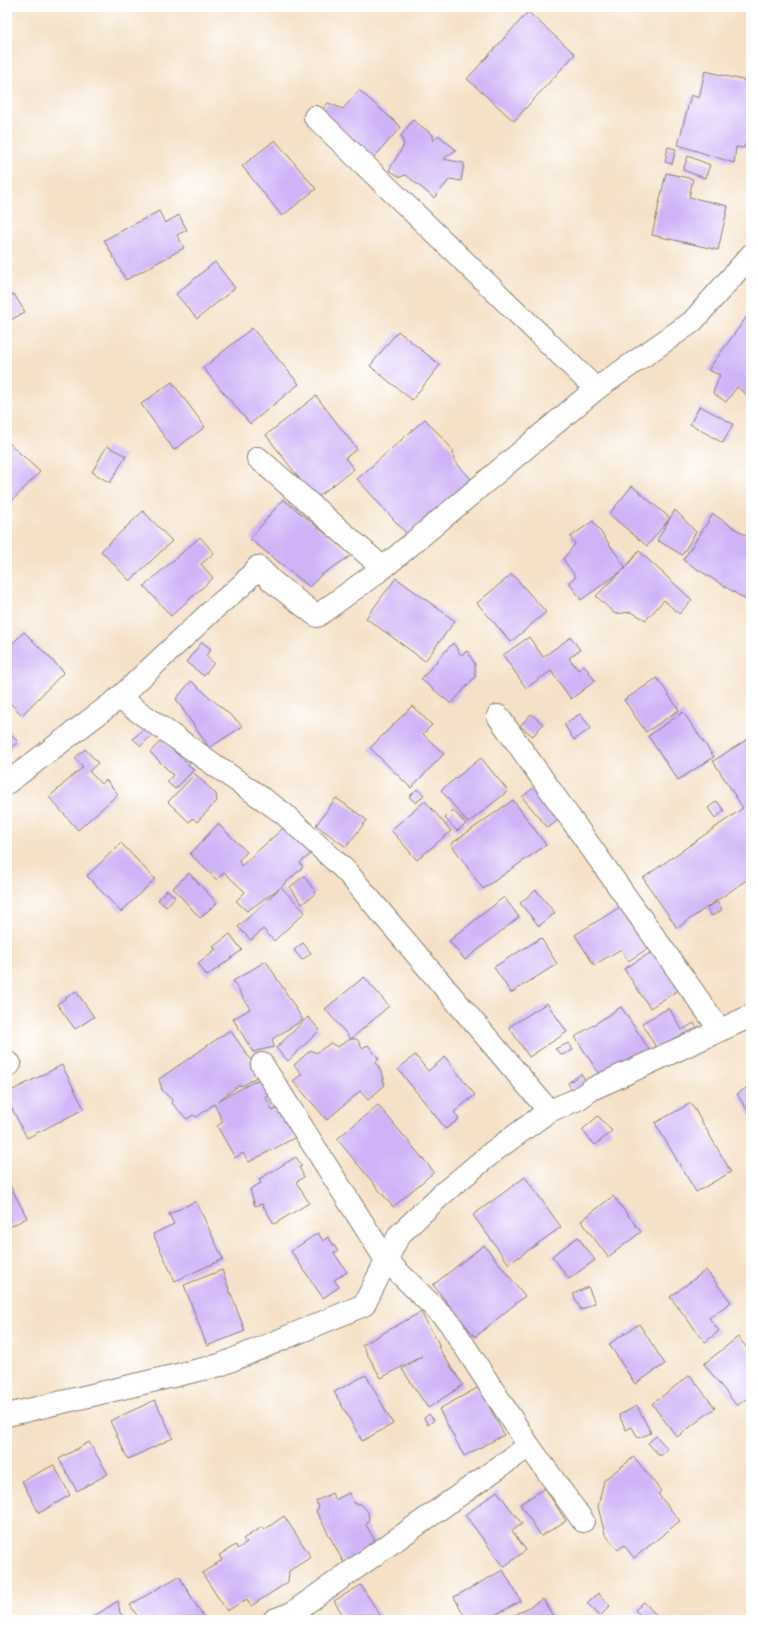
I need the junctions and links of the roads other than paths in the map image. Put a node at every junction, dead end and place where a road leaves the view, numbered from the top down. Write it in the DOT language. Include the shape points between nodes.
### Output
graph roads {
  1 [pos="315,117"];
  2 [pos="751,255"];
  3 [pos="596,389"];
  4 [pos="258,458"];
  5 [pos="383,568"];
  6 [pos="119,698"];
  7 [pos="498,716"];
  8 [pos="7,783"];
  9 [pos="751,1016"];
  10 [pos="720,1030"];
  11 [pos="262,1064"];
  12 [pos="549,1111"];
  13 [pos="386,1260"];
  14 [pos="7,1415"];
  15 [pos="529,1446"];
  16 [pos="582,1521"];
  17 [pos="274,1620"];
  1 -- 3 [label="street"];
  2 -- 3 [label="street" via="692,322"];
  3 -- 5 [label="street"];
  4 -- 5 [label="street"];
  5 -- 6 [label="street" via="317,616 258,567 242,585"];
  6 -- 8 [label="street"];
  6 -- 12 [label="street" via="283,813 346,871"];
  7 -- 10 [label="street"];
  9 -- 10 [label="street"];
  10 -- 12 [label="street"];
  11 -- 13 [label="street"];
  12 -- 13 [label="street" via="494,1151 442,1195 400,1235"];
  13 -- 14 [label="street" via="364,1305 220,1364"];
  13 -- 15 [label="street" via="449,1322"];
  15 -- 16 [label="street"];
  15 -- 17 [label="street" via="292,1613"];
}
